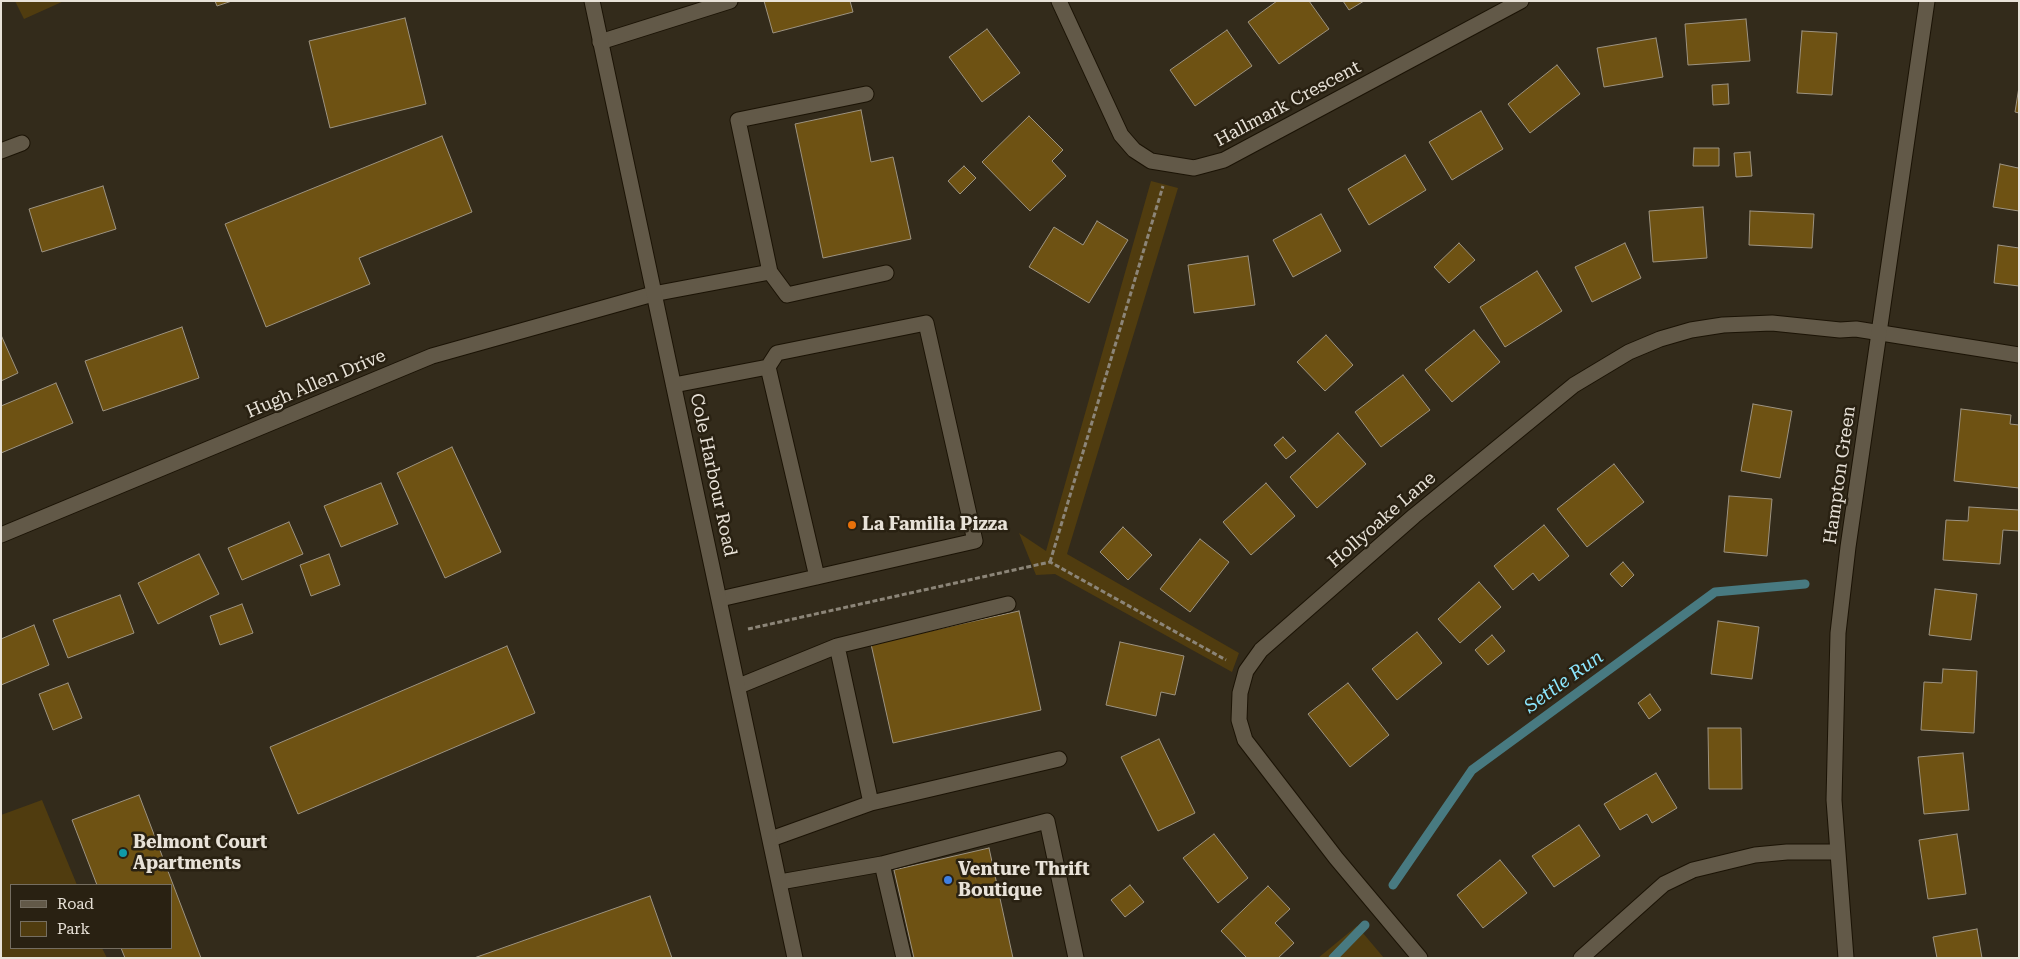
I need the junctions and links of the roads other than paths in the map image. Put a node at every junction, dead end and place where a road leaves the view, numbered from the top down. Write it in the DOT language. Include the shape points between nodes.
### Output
graph roads {
  1 [pos="592,1"];
  2 [pos="730,1"];
  3 [pos="1060,1"];
  4 [pos="1521,1"];
  5 [pos="1927,1"];
  6 [pos="600,42"];
  7 [pos="866,94"];
  8 [pos="22,143"];
  9 [pos="1,152"];
  10 [pos="770,272"];
  11 [pos="886,273"];
  12 [pos="653,294"];
  13 [pos="1879,332"];
  14 [pos="2019,355"];
  15 [pos="768,367"];
  16 [pos="674,384"];
  17 [pos="1,534"];
  18 [pos="817,577"];
  19 [pos="720,599"];
  20 [pos="1008,604"];
  21 [pos="837,646"];
  22 [pos="739,686"];
  23 [pos="1059,759"];
  24 [pos="871,803"];
  25 [pos="771,839"];
  26 [pos="1837,852"];
  27 [pos="882,864"];
  28 [pos="780,882"];
  29 [pos="795,958"];
  30 [pos="904,958"];
  31 [pos="1076,958"];
  32 [pos="1420,958"];
  33 [pos="1581,958"];
  34 [pos="1846,958"];
  1 -- 6 [label="street, Cole Harbour Road"];
  2 -- 6 [label="street"];
  3 -- 4 [label="street, Hallmark Crescent" via="1121,135 1151,161 1194,168 1224,160"];
  5 -- 13 [label="street, Hampton Green"];
  6 -- 12 [label="street, Cole Harbour Road"];
  7 -- 10 [label="street" via="738,120"];
  8 -- 9 [label="street"];
  10 -- 11 [label="street" via="787,296"];
  10 -- 12 [label="street, Hugh Allen Drive"];
  12 -- 16 [label="street, Cole Harbour Road"];
  12 -- 17 [label="street, Hugh Allen Drive" via="432,356"];
  13 -- 14 [label="street, Hollyoake Lane"];
  13 -- 26 [label="street, Hampton Green" via="1838,633 1834,800"];
  13 -- 32 [label="street, Hollyoake Lane" via="1772,323 1723,325 1683,333 1629,352 1574,385 1414,516 1261,650 1246,672 1240,693 1241,730 1245,740 1336,858"];
  15 -- 16 [label="street"];
  15 -- 18 [label="street"];
  15 -- 18 [label="street" via="777,353 926,323 975,541"];
  16 -- 19 [label="street, Cole Harbour Road"];
  18 -- 19 [label="street"];
  19 -- 22 [label="street, Cole Harbour Road"];
  20 -- 21 [label="street"];
  21 -- 22 [label="street"];
  21 -- 24 [label="street"];
  22 -- 25 [label="street, Cole Harbour Road"];
  23 -- 24 [label="street"];
  24 -- 25 [label="street"];
  25 -- 28 [label="street, Cole Harbour Road"];
  26 -- 33 [label="street" via="1755,854 1693,870 1664,884"];
  26 -- 34 [label="street, Hampton Green"];
  27 -- 28 [label="street"];
  27 -- 30 [label="street"];
  27 -- 31 [label="street" via="1047,821"];
  28 -- 29 [label="street, Cole Harbour Road"];
}
